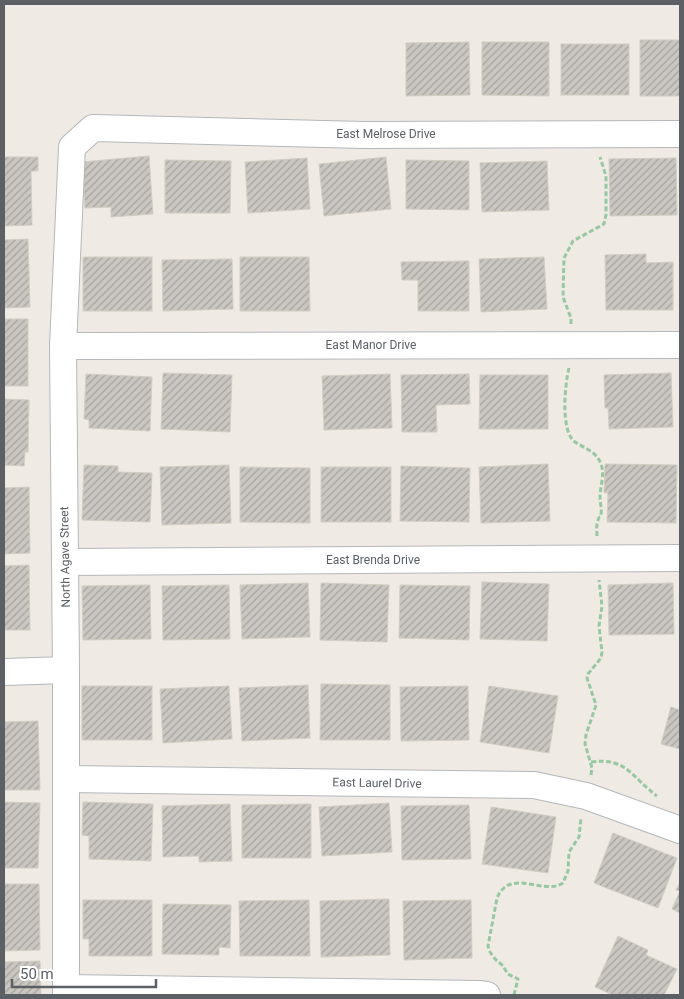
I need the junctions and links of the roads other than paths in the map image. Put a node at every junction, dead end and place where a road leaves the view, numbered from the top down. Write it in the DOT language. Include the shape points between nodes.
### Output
graph roads {
  1 [pos="93,128"];
  2 [pos="680,134"];
  3 [pos="680,345"];
  4 [pos="63,346"];
  5 [pos="680,558"];
  6 [pos="65,562"];
  7 [pos="66,670"];
  8 [pos="4,672"];
  9 [pos="66,779"];
  10 [pos="680,830"];
  11 [pos="66,992"];
  12 [pos="431,994"];
  13 [pos="487,995"];
  1 -- 2 [label="street, East Melrose Drive" via="364,135"];
  1 -- 4 [label="street, North Agave Street" via="72,148"];
  3 -- 4 [label="street, East Manor Drive"];
  4 -- 6 [label="street, North Agave Street"];
  5 -- 6 [label="street, East Brenda Drive"];
  6 -- 7 [label="street, North Agave Street"];
  7 -- 8 [label="street"];
  7 -- 9 [label="street, North Agave Street"];
  9 -- 10 [label="street, East Laurel Drive" via="534,786 586,796"];
  9 -- 11 [label="street, North Agave Street"];
  11 -- 12 [label="street"];
  12 -- 13 [label="street"];
}
